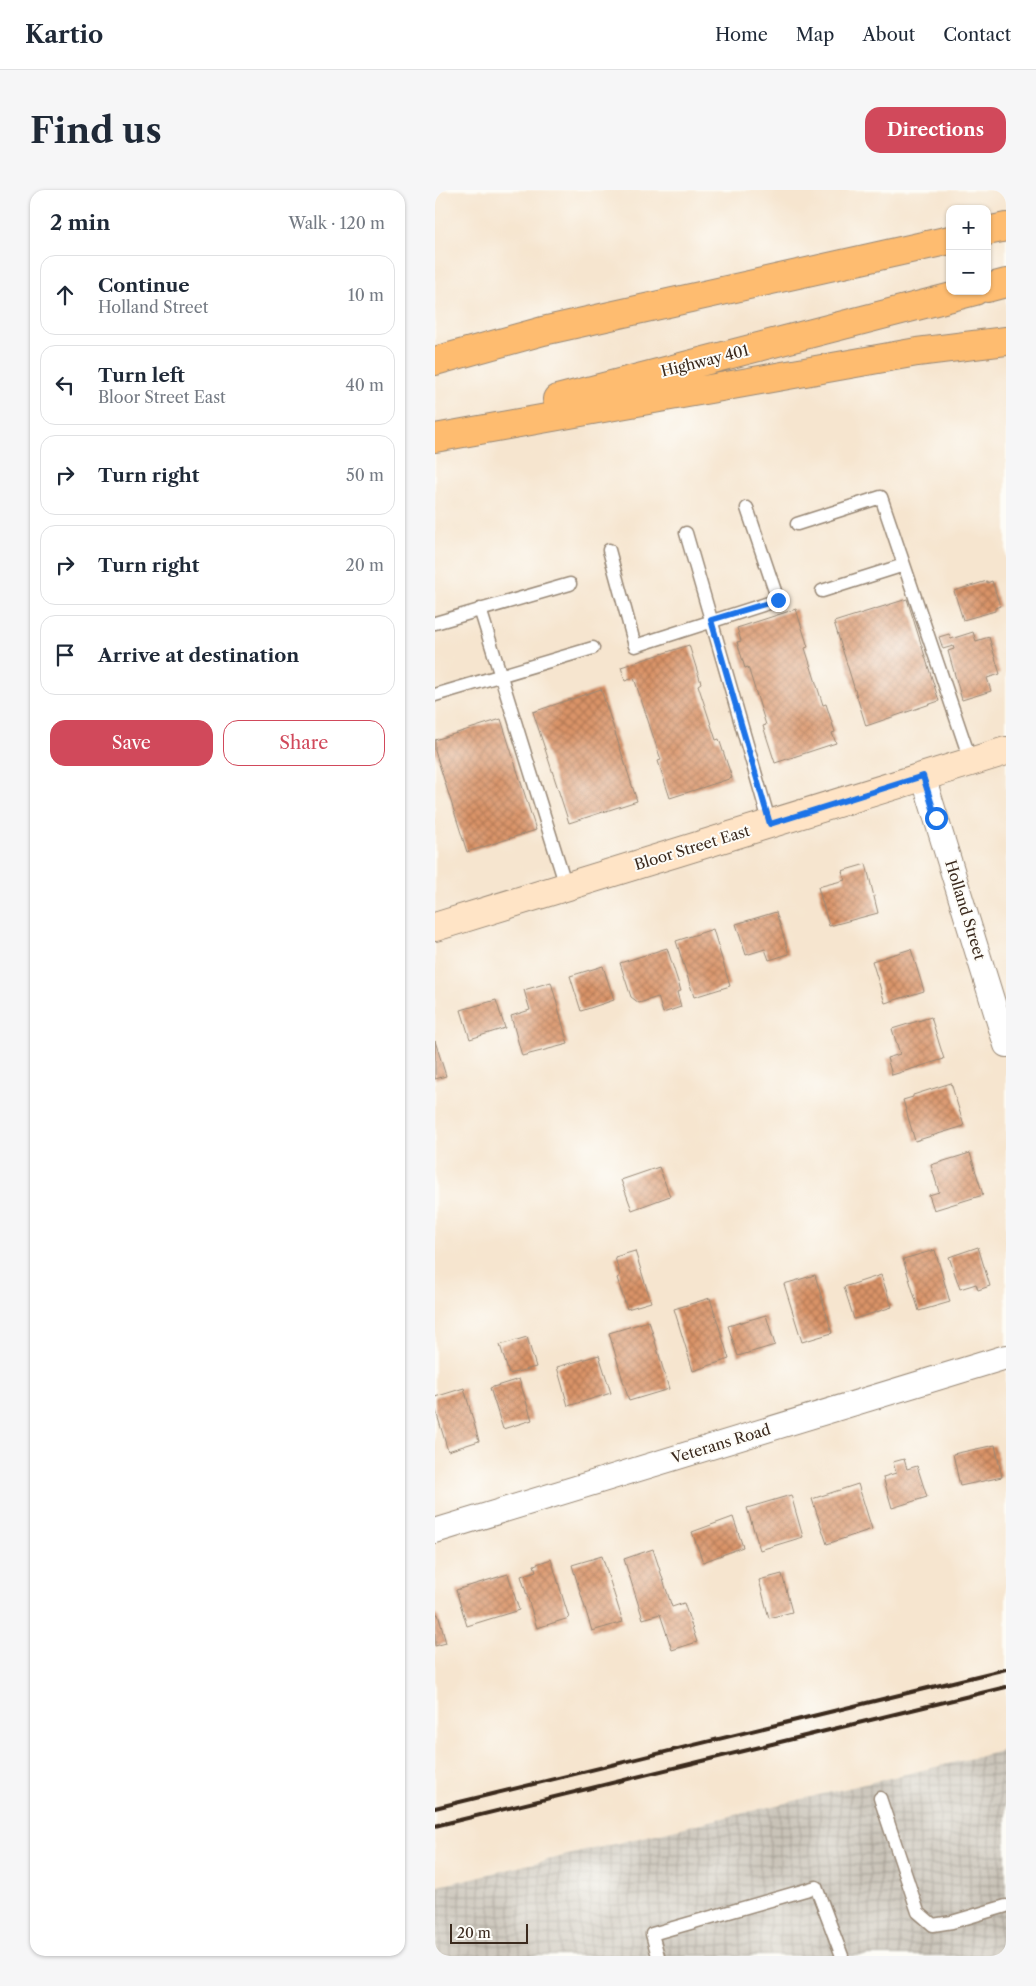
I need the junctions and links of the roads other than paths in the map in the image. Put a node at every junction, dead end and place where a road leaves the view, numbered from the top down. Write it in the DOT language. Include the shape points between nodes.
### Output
graph roads {
  1 [pos="1006,227"];
  2 [pos="991,230"];
  3 [pos="946,241"];
  4 [pos="1006,283"];
  5 [pos="991,287"];
  6 [pos="959,295"];
  7 [pos="1006,341"];
  8 [pos="435,361"];
  9 [pos="435,430"];
  10 [pos="435,438"];
  11 [pos="747,508"];
  12 [pos="797,524"];
  13 [pos="686,533"];
  14 [pos="609,550"];
  15 [pos="904,565"];
  16 [pos="570,584"];
  17 [pos="822,591"];
  18 [pos="480,609"];
  19 [pos="711,620"];
  20 [pos="435,623"];
  21 [pos="593,648"];
  22 [pos="501,676"];
  23 [pos="435,695"];
  24 [pos="1006,751"];
  25 [pos="971,762"];
  26 [pos="923,776"];
  27 [pos="770,824"];
  28 [pos="566,886"];
  29 [pos="435,927"];
  30 [pos="1006,1045"];
  31 [pos="1006,1357"];
  32 [pos="435,1531"];
  33 [pos="880,1798"];
  34 [pos="1006,1906"];
  35 [pos="658,1956"];
  36 [pos="842,1956"];
  1 -- 2 [label="highway"];
  3 -- 8 [label="highway" via="543,331"];
  4 -- 5 [label="highway"];
  6 -- 9 [label="highway, Highway 401"];
  7 -- 10 [label="highway" via="917,352"];
  11 -- 19 [label="lane" via="778,600"];
  12 -- 15 [label="lane" via="881,497"];
  13 -- 19 [label="lane"];
  14 -- 19 [label="lane" via="635,646"];
  15 -- 17 [label="lane"];
  15 -- 25 [label="lane"];
  16 -- 18 [label="lane"];
  18 -- 20 [label="lane"];
  18 -- 22 [label="lane"];
  19 -- 27 [label="lane"];
  21 -- 22 [label="lane"];
  22 -- 23 [label="lane"];
  22 -- 28 [label="lane"];
  24 -- 25 [label="main road, Bloor Street East"];
  25 -- 26 [label="main road, Bloor Street East"];
  26 -- 27 [label="main road, Bloor Street East"];
  26 -- 30 [label="street, Holland Street"];
  27 -- 28 [label="main road, Bloor Street East"];
  28 -- 29 [label="main road, Bloor Street East"];
  31 -- 32 [label="street, Veterans Road"];
  33 -- 34 [label="lane" via="918,1912 933,1925"];
  35 -- 36 [label="lane" via="652,1934 816,1887"];
}
